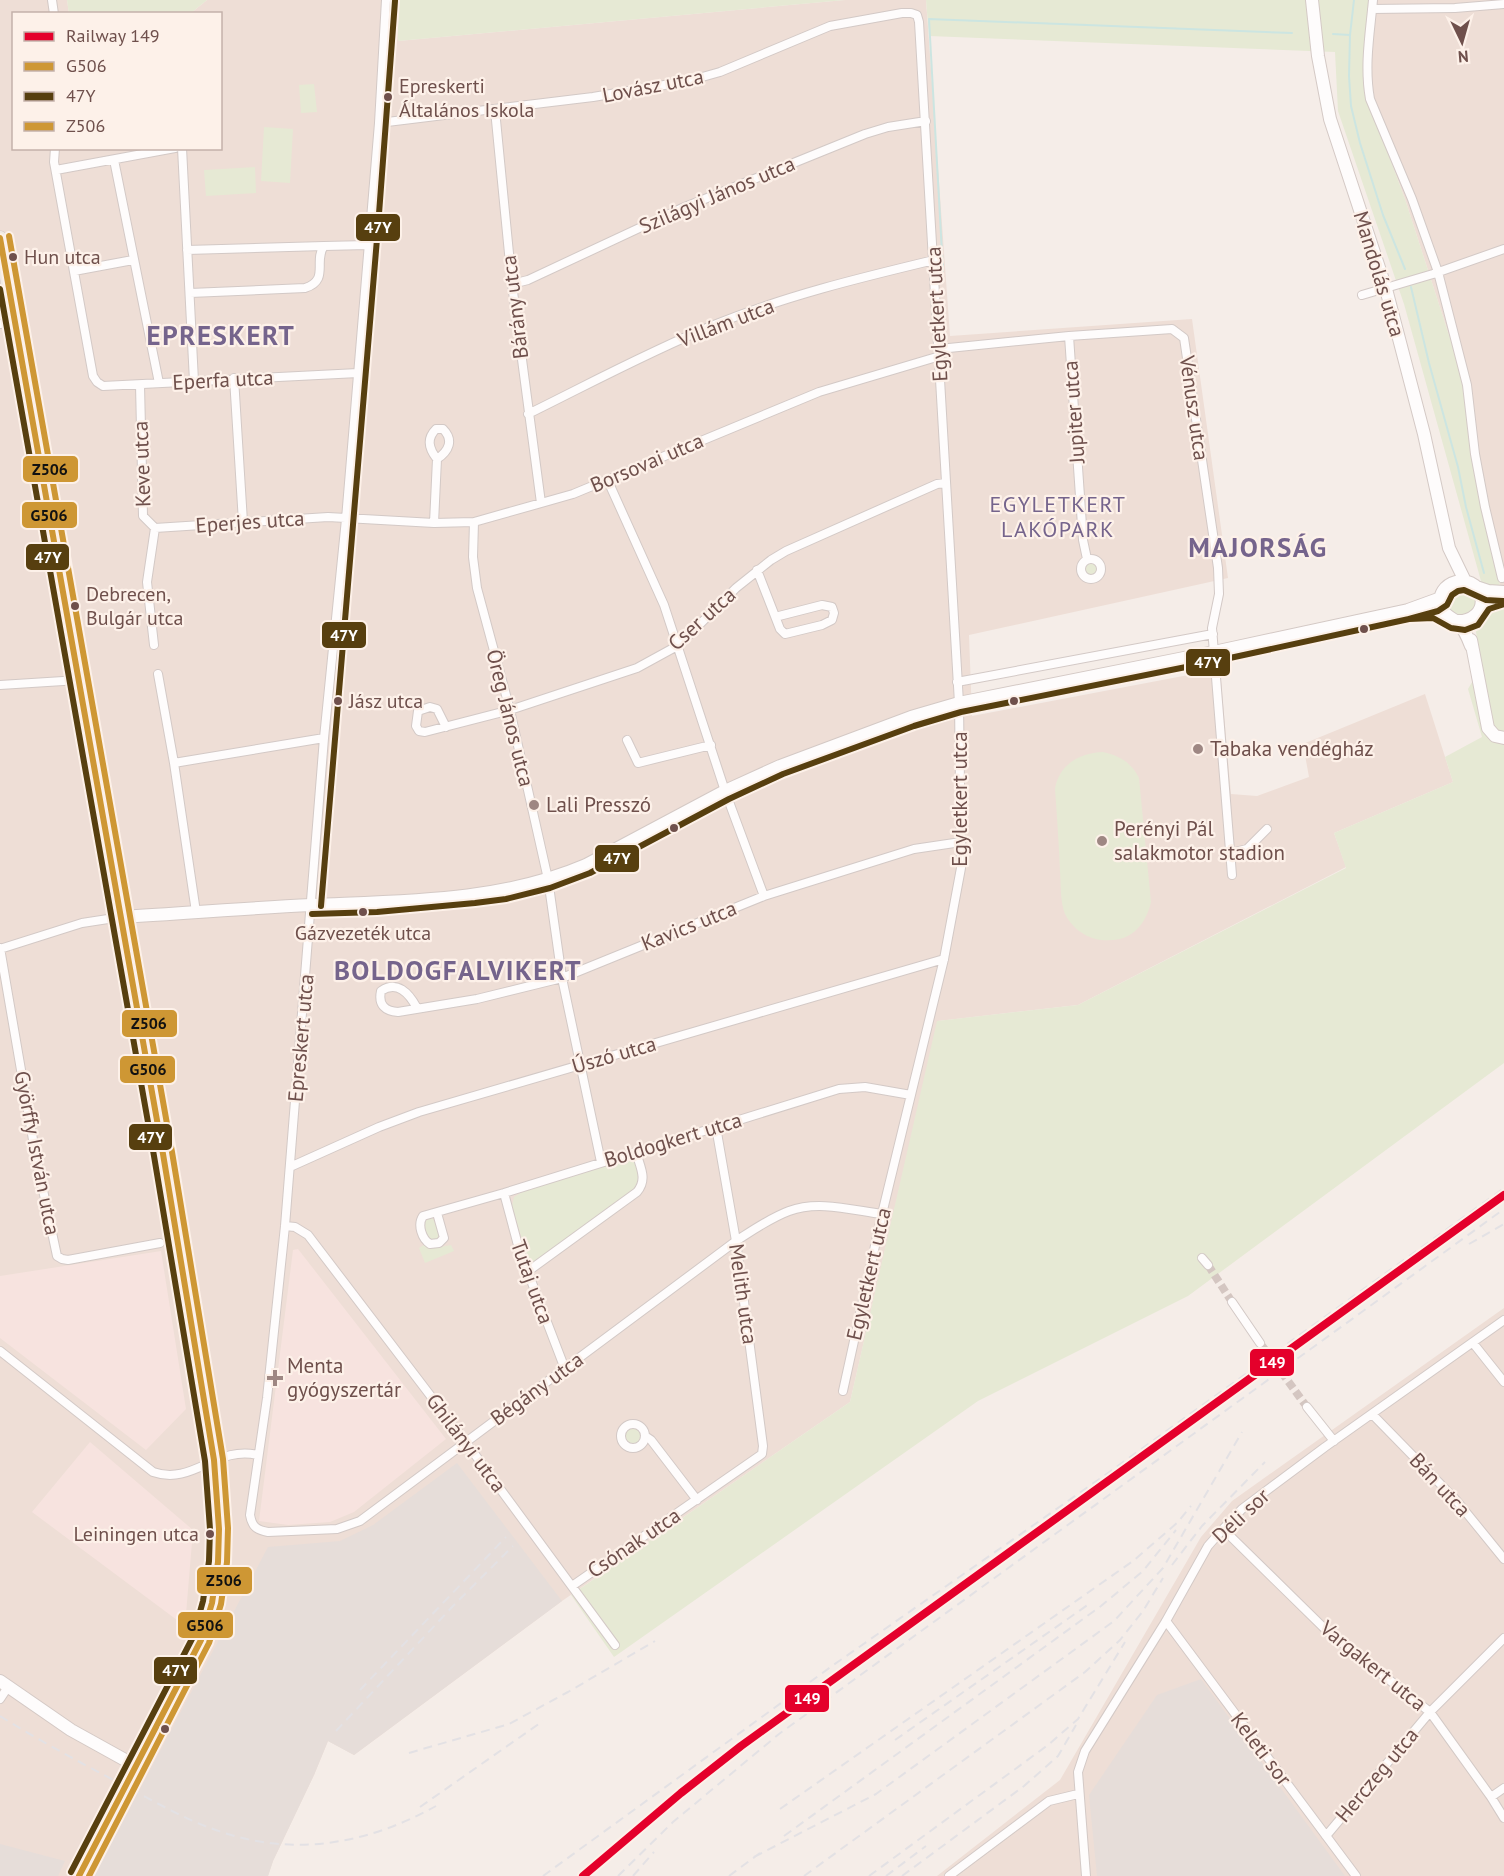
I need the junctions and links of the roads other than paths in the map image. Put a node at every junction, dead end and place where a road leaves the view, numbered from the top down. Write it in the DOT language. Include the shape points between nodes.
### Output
graph roads {
  1 [pos="386,0"];
  2 [pos="1312,0"];
  3 [pos="1487,3"];
  4 [pos="1373,4"];
  5 [pos="1504,4"];
  6 [pos="917,15"];
  7 [pos="495,110"];
  8 [pos="926,121"];
  9 [pos="379,123"];
  10 [pos="55,150"];
  11 [pos="165,150"];
  12 [pos="182,150"];
  13 [pos="114,160"];
  14 [pos="56,170"];
  15 [pos="0,238"];
  16 [pos="368,245"];
  17 [pos="324,246"];
  18 [pos="1504,249"];
  19 [pos="187,250"];
  20 [pos="133,260"];
  21 [pos="934,260"];
  22 [pos="74,271"];
  23 [pos="1438,272"];
  24 [pos="512,284"];
  25 [pos="1386,289"];
  26 [pos="190,293"];
  27 [pos="1362,296"];
  28 [pos="15,321"];
  29 [pos="0,324"];
  30 [pos="1069,336"];
  31 [pos="940,352"];
  32 [pos="358,373"];
  33 [pos="234,378"];
  34 [pos="194,381"];
  35 [pos="159,384"];
  36 [pos="140,385"];
  37 [pos="528,414"];
  38 [pos="437,459"];
  39 [pos="608,481"];
  40 [pos="946,483"];
  41 [pos="541,503"];
  42 [pos="346,519"];
  43 [pos="243,522"];
  44 [pos="474,522"];
  45 [pos="435,523"];
  46 [pos="155,528"];
  47 [pos="1449,548"];
  48 [pos="1087,559"];
  49 [pos="758,570"];
  50 [pos="1502,578"];
  51 [pos="1470,584"];
  52 [pos="1447,586"];
  53 [pos="1504,593"];
  54 [pos="1440,598"];
  55 [pos="1481,602"];
  56 [pos="1408,610"];
  57 [pos="1443,612"];
  58 [pos="779,616"];
  59 [pos="1472,618"];
  60 [pos="1456,621"];
  61 [pos="1213,634"];
  62 [pos="154,645"];
  63 [pos="679,645"];
  64 [pos="1472,646"];
  65 [pos="1214,652"];
  66 [pos="158,674"];
  67 [pos="80,680"];
  68 [pos="957,682"];
  69 [pos="0,685"];
  70 [pos="958,703"];
  71 [pos="510,710"];
  72 [pos="446,727"];
  73 [pos="324,738"];
  74 [pos="1504,738"];
  75 [pos="627,740"];
  76 [pos="711,745"];
  77 [pos="174,763"];
  78 [pos="725,790"];
  79 [pos="1267,829"];
  80 [pos="961,843"];
  81 [pos="1231,853"];
  82 [pos="1232,875"];
  83 [pos="548,879"];
  84 [pos="764,896"];
  85 [pos="312,905"];
  86 [pos="196,912"];
  87 [pos="121,917"];
  88 [pos="0,948"];
  89 [pos="944,959"];
  90 [pos="562,978"];
  91 [pos="417,1008"];
  92 [pos="580,1065"];
  93 [pos="911,1095"];
  94 [pos="716,1126"];
  95 [pos="636,1152"];
  96 [pos="601,1162"];
  97 [pos="290,1167"];
  98 [pos="504,1193"];
  99 [pos="437,1213"];
  100 [pos="882,1214"];
  101 [pos="285,1226"];
  102 [pos="736,1241"];
  103 [pos="160,1243"];
  104 [pos="527,1272"];
  105 [pos="1232,1302"];
  106 [pos="1504,1320"];
  107 [pos="1260,1343"];
  108 [pos="1473,1343"];
  109 [pos="0,1351"];
  110 [pos="565,1369"];
  111 [pos="1504,1383"];
  112 [pos="843,1391"];
  113 [pos="1307,1407"];
  114 [pos="1372,1414"];
  115 [pos="645,1436"];
  116 [pos="465,1441"];
  117 [pos="1334,1441"];
  118 [pos="258,1455"];
  119 [pos="214,1460"];
  120 [pos="755,1460"];
  121 [pos="697,1500"];
  122 [pos="1223,1529"];
  123 [pos="1504,1560"];
  124 [pos="572,1586"];
  125 [pos="1166,1622"];
  126 [pos="1504,1638"];
  127 [pos="615,1645"];
  128 [pos="4,1684"];
  129 [pos="0,1699"];
  130 [pos="1431,1712"];
  131 [pos="136,1766"];
  132 [pos="1504,1788"];
  133 [pos="1078,1794"];
  134 [pos="1491,1797"];
  135 [pos="1504,1818"];
  136 [pos="1326,1836"];
  137 [pos="79,1876"];
  138 [pos="949,1876"];
  139 [pos="1086,1876"];
  140 [pos="1356,1876"];
  1 -- 9 [label="street, Epreskert utca"];
  2 -- 25 [label="street, Mandolás utca" via="1330,119"];
  3 -- 4 [label="street"];
  3 -- 5 [label="street"];
  4 -- 23 [label="street" via="1367,66 1370,99"];
  6 -- 7 [label="street, Lovász utca" via="902,13 830,26 720,72 688,81"];
  6 -- 8 [label="street, Egyletkert utca"];
  7 -- 9 [label="street, Lovász utca"];
  7 -- 24 [label="street, Bárány utca"];
  8 -- 21 [label="street, Egyletkert utca"];
  8 -- 24 [label="street, Szilágyi János utca" via="866,134 680,209"];
  9 -- 16 [label="street, Epreskert utca"];
  10 -- 14 [label="street"];
  11 -- 13 [label="street"];
  12 -- 19 [label="street"];
  13 -- 14 [label="street"];
  13 -- 20 [label="street"];
  14 -- 22 [label="street"];
  15 -- 28 [label="main road"];
  16 -- 17 [label="street"];
  16 -- 32 [label="street, Epreskert utca"];
  17 -- 19 [label="street"];
  17 -- 26 [label="street" via="320,251 320,276 305,288"];
  18 -- 23 [label="street"];
  19 -- 26 [label="street"];
  20 -- 22 [label="street"];
  20 -- 35 [label="street"];
  21 -- 31 [label="street, Egyletkert utca"];
  21 -- 37 [label="street, Villám utca" via="853,279 731,318"];
  22 -- 36 [label="street, Eperfa utca" via="93,376 103,386"];
  23 -- 25 [label="street"];
  23 -- 50 [label="street" via="1467,386 1475,454"];
  24 -- 37 [label="street, Bárány utca"];
  25 -- 27 [label="street"];
  25 -- 47 [label="street, Mandolás utca"];
  26 -- 34 [label="street"];
  28 -- 29 [label="street"];
  28 -- 67 [label="main road"];
  30 -- 31 [label="street, Vénusz utca"];
  30 -- 48 [label="street, Jupiter utca"];
  30 -- 61 [label="street, Vénusz utca" via="1172,329 1184,338 1218,568"];
  31 -- 39 [label="street, Borsovai utca" via="819,392"];
  31 -- 40 [label="street, Egyletkert utca"];
  32 -- 33 [label="street, Eperfa utca"];
  32 -- 42 [label="street, Epreskert utca"];
  33 -- 34 [label="street, Eperfa utca"];
  33 -- 43 [label="street"];
  34 -- 35 [label="street, Eperfa utca"];
  35 -- 36 [label="street, Eperfa utca"];
  36 -- 46 [label="street, Keve utca" via="143,516"];
  37 -- 41 [label="street, Bárány utca"];
  38 -- 45 [label="street"];
  39 -- 41 [label="street, Borsovai utca"];
  39 -- 63 [label="street"];
  40 -- 49 [label="street, Cser utca" via="937,483 786,551"];
  40 -- 68 [label="street, Egyletkert utca"];
  41 -- 44 [label="street, Borsovai utca"];
  42 -- 43 [label="street, Eperjes utca"];
  42 -- 45 [label="street, Borsovai utca"];
  42 -- 73 [label="street, Epreskert utca"];
  43 -- 46 [label="street, Eperjes utca"];
  44 -- 45 [label="street, Borsovai utca"];
  44 -- 71 [label="street, Öreg János utca" via="477,588"];
  46 -- 62 [label="street, Keve utca" via="147,582"];
  47 -- 51 [label="street, Mandolás utca"];
  47 -- 52 [label="street, Mandolás utca"];
  49 -- 58 [label="street" via="785,634 822,625 832,620 834,613 832,607 822,605"];
  49 -- 63 [label="street, Cser utca"];
  51 -- 52 [label="street" via="1455,582"];
  51 -- 53 [label="street"];
  51 -- 55 [label="street"];
  52 -- 54 [label="street"];
  53 -- 55 [label="street"];
  54 -- 56 [label="street"];
  54 -- 57 [label="street"];
  55 -- 59 [label="street"];
  56 -- 57 [label="street"];
  56 -- 65 [label="street"];
  57 -- 60 [label="street"];
  59 -- 60 [label="street"];
  59 -- 64 [label="street"];
  60 -- 64 [label="street"];
  61 -- 65 [label="street, Vénusz utca"];
  61 -- 68 [label="street"];
  63 -- 71 [label="street, Cser utca" via="619,675"];
  63 -- 76 [label="street"];
  64 -- 74 [label="street" via="1488,728 1495,736"];
  65 -- 70 [label="street"];
  65 -- 81 [label="street, Vénusz utca"];
  66 -- 77 [label="street"];
  67 -- 69 [label="street"];
  67 -- 87 [label="main road"];
  68 -- 70 [label="street, Egyletkert utca"];
  70 -- 78 [label="street" via="911,717"];
  70 -- 80 [label="street, Egyletkert utca"];
  71 -- 72 [label="street, Cser utca"];
  71 -- 83 [label="street, Öreg János utca"];
  73 -- 77 [label="street"];
  73 -- 85 [label="street, Epreskert utca"];
  75 -- 76 [label="street" via="638,763"];
  76 -- 78 [label="street"];
  77 -- 86 [label="street"];
  78 -- 83 [label="street" via="586,865"];
  78 -- 84 [label="street"];
  79 -- 81 [label="street" via="1247,849"];
  80 -- 84 [label="street, Kavics utca" via="914,849"];
  80 -- 89 [label="street, Egyletkert utca" via="960,882"];
  81 -- 82 [label="street, Vénusz utca"];
  83 -- 85 [label="street" via="474,894"];
  83 -- 90 [label="street, Öreg János utca"];
  84 -- 90 [label="street, Kavics utca"];
  85 -- 86 [label="street"];
  85 -- 97 [label="street, Epreskert utca"];
  86 -- 87 [label="street"];
  87 -- 88 [label="street" via="82,923"];
  87 -- 119 [label="main road"];
  88 -- 103 [label="street, Györffy István utca" via="57,1256 68,1260"];
  89 -- 92 [label="street, Úszó utca"];
  89 -- 93 [label="street, Egyletkert utca"];
  90 -- 91 [label="street, Kavics utca" via="477,999"];
  90 -- 92 [label="street, Öreg János utca"];
  92 -- 96 [label="street, Öreg János utca"];
  92 -- 97 [label="street, Úszó utca" via="419,1112"];
  93 -- 94 [label="street, Boldogkert utca" via="853,1087 839,1089"];
  93 -- 100 [label="street, Egyletkert utca"];
  94 -- 95 [label="street, Boldogkert utca"];
  94 -- 102 [label="street, Melith utca"];
  95 -- 96 [label="street, Boldogkert utca"];
  95 -- 104 [label="street" via="643,1176 640,1189"];
  96 -- 98 [label="street, Boldogkert utca"];
  97 -- 101 [label="street, Epreskert utca"];
  98 -- 99 [label="street, Boldogkert utca"];
  98 -- 104 [label="street, Tutaj utca"];
  100 -- 102 [label="street, Bégány utca" via="807,1206 778,1216"];
  100 -- 112 [label="street, Egyletkert utca"];
  101 -- 116 [label="street, Ghilányi utca" via="308,1235"];
  101 -- 118 [label="street, Epreskert utca"];
  102 -- 110 [label="street, Bégány utca"];
  102 -- 120 [label="street, Melith utca" via="763,1446 762,1454"];
  104 -- 110 [label="street, Tutaj utca"];
  105 -- 107 [label="street"];
  106 -- 108 [label="street, Déli sor"];
  108 -- 111 [label="street"];
  108 -- 114 [label="street, Déli sor"];
  109 -- 119 [label="street" via="153,1472 178,1475"];
  110 -- 116 [label="street, Bégány utca"];
  113 -- 117 [label="street"];
  114 -- 117 [label="street, Déli sor"];
  114 -- 123 [label="street, Bán utca" via="1456,1500"];
  115 -- 121 [label="street, Csónak utca"];
  116 -- 118 [label="street, Bégány utca" via="360,1521 337,1529 268,1532 254,1527 250,1515"];
  116 -- 124 [label="street, Ghilányi utca"];
  117 -- 122 [label="street, Déli sor" via="1242,1509"];
  118 -- 119 [label="street" via="229,1454"];
  119 -- 131 [label="main road" via="219,1529 212,1603 201,1640"];
  120 -- 121 [label="street, Csónak utca"];
  121 -- 124 [label="street, Csónak utca"];
  122 -- 125 [label="street, Déli sor" via="1208,1546"];
  122 -- 130 [label="street, Vargakert utca" via="1327,1631"];
  124 -- 127 [label="street, Ghilányi utca"];
  125 -- 133 [label="street, Déli sor" via="1085,1751 1078,1772"];
  125 -- 136 [label="street, Keleti sor"];
  126 -- 130 [label="street, Herczeg utca"];
  128 -- 129 [label="street"];
  128 -- 131 [label="street" via="71,1730"];
  130 -- 134 [label="street, Vargakert utca"];
  130 -- 136 [label="street, Herczeg utca"];
  131 -- 137 [label="main road"];
  132 -- 134 [label="street"];
  133 -- 138 [label="street" via="1049,1801"];
  133 -- 139 [label="street, Déli sor"];
  134 -- 135 [label="street, Vargakert utca"];
  136 -- 140 [label="street, Keleti sor"];
}
